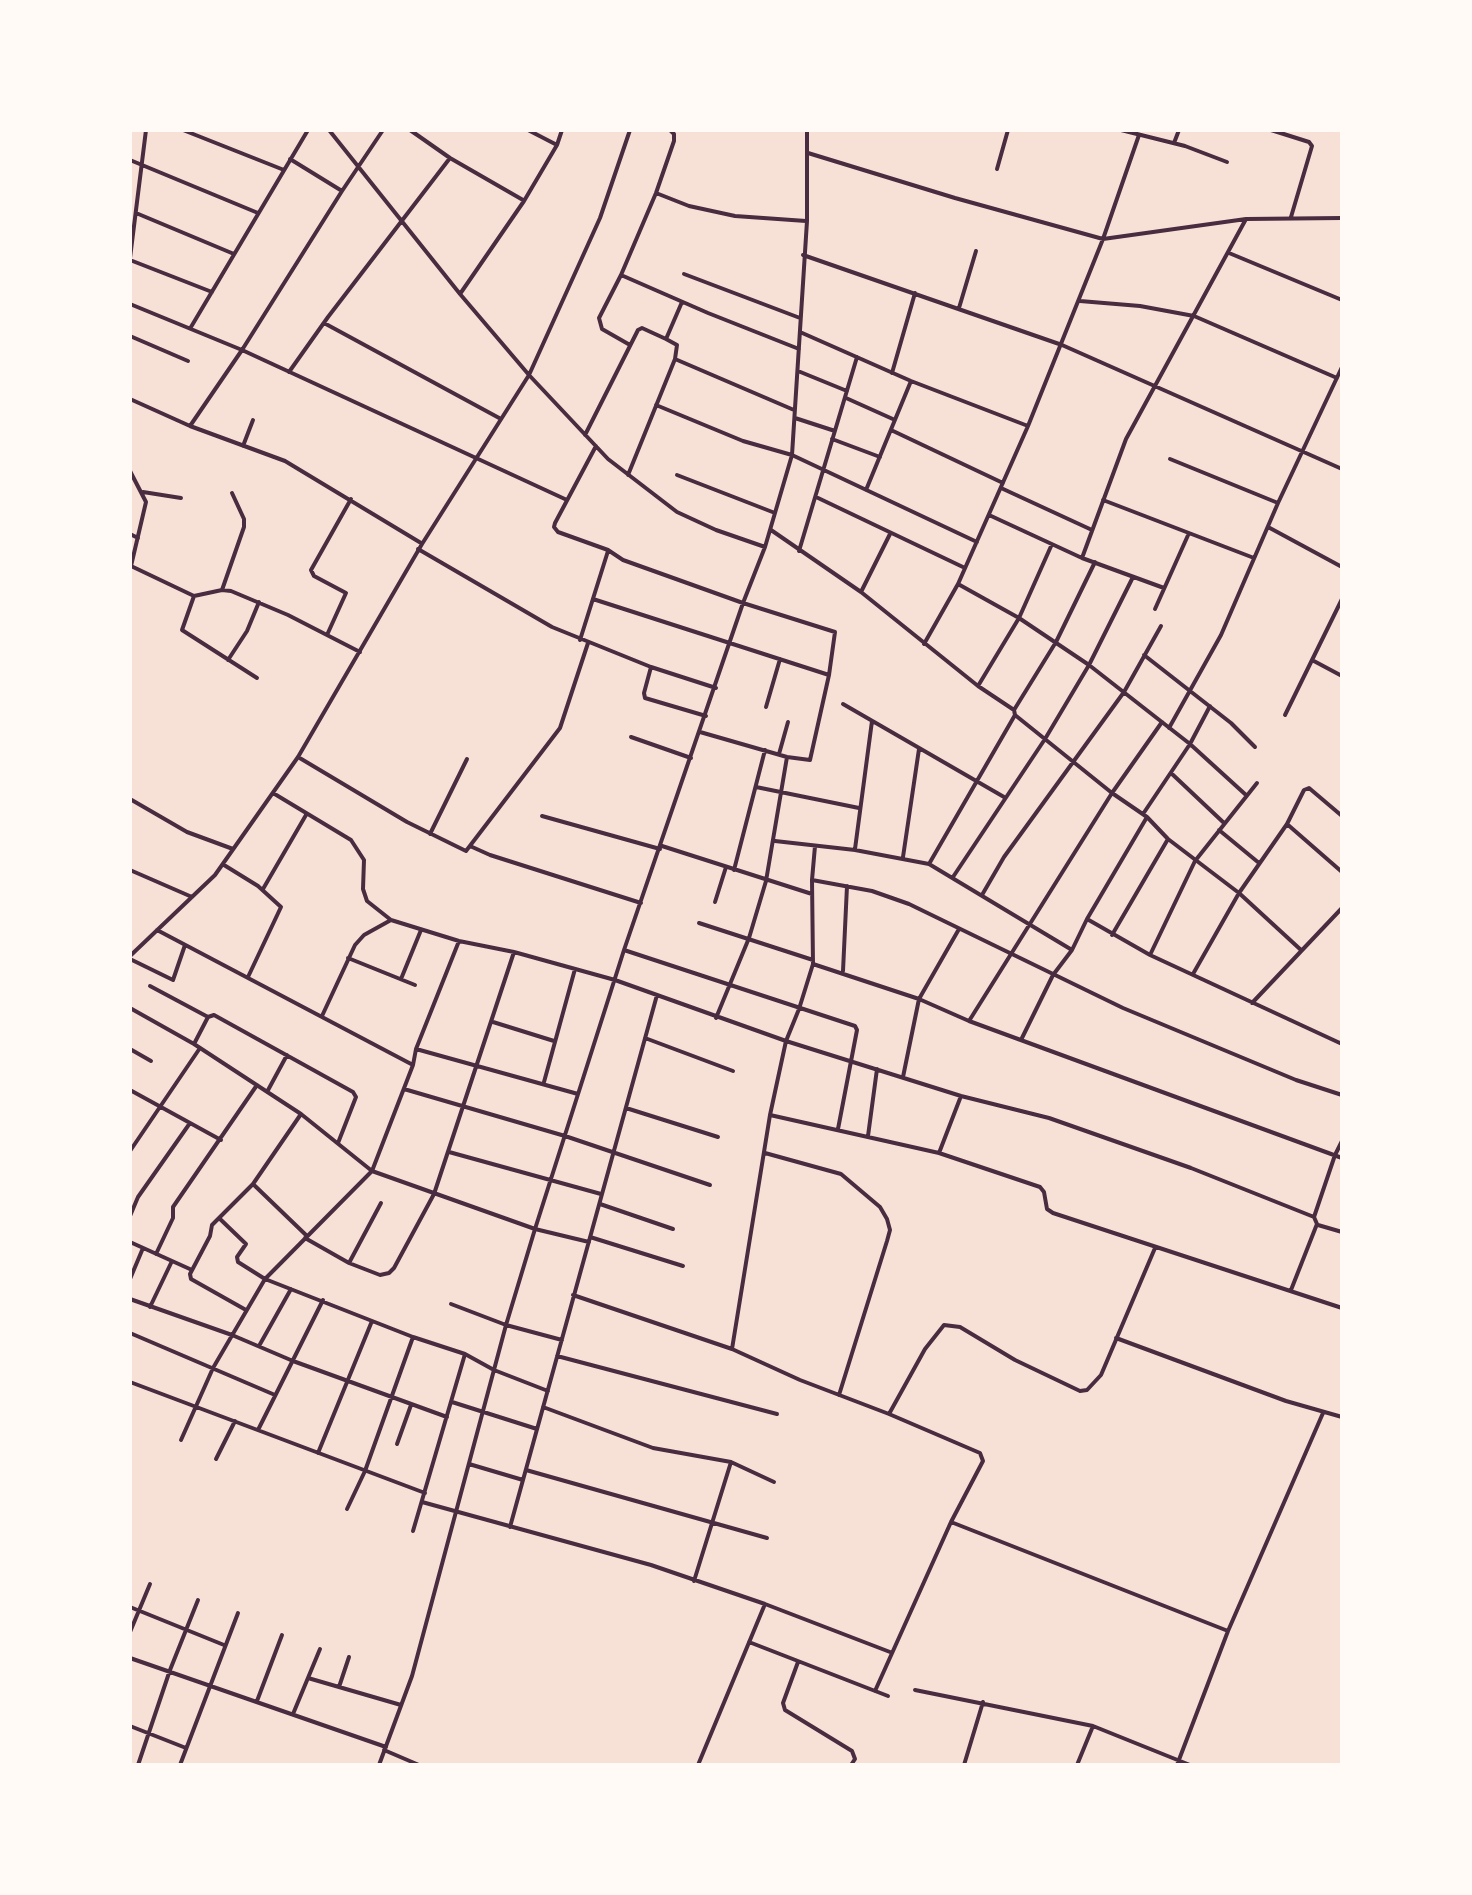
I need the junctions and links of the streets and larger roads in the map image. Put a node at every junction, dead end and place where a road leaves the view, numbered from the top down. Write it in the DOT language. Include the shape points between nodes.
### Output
graph roads {
  1 [pos="146,130"];
  2 [pos="183,130"];
  3 [pos="308,130"];
  4 [pos="329,130"];
  5 [pos="383,130"];
  6 [pos="410,130"];
  7 [pos="528,130"];
  8 [pos="562,130"];
  9 [pos="630,130"];
  10 [pos="670,130"];
  11 [pos="807,130"];
  12 [pos="1008,130"];
  13 [pos="1121,130"];
  14 [pos="1179,130"];
  15 [pos="1271,130"];
  16 [pos="1139,135"];
  17 [pos="1174,143"];
  18 [pos="557,145"];
  19 [pos="808,153"];
  20 [pos="450,158"];
  21 [pos="290,159"];
  22 [pos="130,160"];
  23 [pos="1227,162"];
  24 [pos="140,164"];
  25 [pos="358,166"];
  26 [pos="997,169"];
  27 [pos="284,170"];
  28 [pos="342,191"];
  29 [pos="656,193"];
  30 [pos="524,201"];
  31 [pos="258,213"];
  32 [pos="134,215"];
  33 [pos="1291,217"];
  34 [pos="1342,218"];
  35 [pos="1246,219"];
  36 [pos="807,221"];
  37 [pos="401,222"];
  38 [pos="1103,239"];
  39 [pos="976,251"];
  40 [pos="1229,253"];
  41 [pos="234,254"];
  42 [pos="803,255"];
  43 [pos="130,259"];
  44 [pos="684,274"];
  45 [pos="621,275"];
  46 [pos="212,292"];
  47 [pos="915,293"];
  48 [pos="460,294"];
  49 [pos="1342,300"];
  50 [pos="1080,301"];
  51 [pos="682,302"];
  52 [pos="130,304"];
  53 [pos="959,308"];
  54 [pos="1194,316"];
  55 [pos="800,318"];
  56 [pos="324,323"];
  57 [pos="191,327"];
  58 [pos="800,332"];
  59 [pos="130,336"];
  60 [pos="666,339"];
  61 [pos="630,345"];
  62 [pos="1062,345"];
  63 [pos="799,349"];
  64 [pos="242,350"];
  65 [pos="857,357"];
  66 [pos="675,359"];
  67 [pos="188,361"];
  68 [pos="1342,367"];
  69 [pos="798,371"];
  70 [pos="289,372"];
  71 [pos="892,373"];
  72 [pos="529,375"];
  73 [pos="1337,378"];
  74 [pos="911,381"];
  75 [pos="1154,384"];
  76 [pos="847,391"];
  77 [pos="845,398"];
  78 [pos="130,399"];
  79 [pos="656,405"];
  80 [pos="794,410"];
  81 [pos="794,418"];
  82 [pos="501,419"];
  83 [pos="253,420"];
  84 [pos="895,420"];
  85 [pos="190,426"];
  86 [pos="1028,426"];
  87 [pos="891,430"];
  88 [pos="835,431"];
  89 [pos="585,435"];
  90 [pos="832,439"];
  91 [pos="243,446"];
  92 [pos="596,446"];
  93 [pos="1302,452"];
  94 [pos="792,455"];
  95 [pos="880,457"];
  96 [pos="476,458"];
  97 [pos="1170,459"];
  98 [pos="1342,469"];
  99 [pos="130,471"];
  100 [pos="823,471"];
  101 [pos="628,475"];
  102 [pos="677,475"];
  103 [pos="1002,485"];
  104 [pos="866,490"];
  105 [pos="143,492"];
  106 [pos="232,493"];
  107 [pos="815,497"];
  108 [pos="181,498"];
  109 [pos="351,499"];
  110 [pos="567,500"];
  111 [pos="1103,500"];
  112 [pos="1278,503"];
  113 [pos="775,513"];
  114 [pos="989,515"];
  115 [pos="1268,527"];
  116 [pos="771,530"];
  117 [pos="1092,530"];
  118 [pos="1189,533"];
  119 [pos="130,534"];
  120 [pos="890,534"];
  121 [pos="138,538"];
  122 [pos="977,542"];
  123 [pos="422,544"];
  124 [pos="1052,544"];
  125 [pos="765,547"];
  126 [pos="418,549"];
  127 [pos="608,550"];
  128 [pos="799,551"];
  129 [pos="1082,558"];
  130 [pos="1255,558"];
  131 [pos="1095,562"];
  132 [pos="130,567"];
  133 [pos="1342,567"];
  134 [pos="965,568"];
  135 [pos="1133,577"];
  136 [pos="958,584"];
  137 [pos="1164,588"];
  138 [pos="222,590"];
  139 [pos="861,592"];
  140 [pos="194,596"];
  141 [pos="593,599"];
  142 [pos="1342,599"];
  143 [pos="259,602"];
  144 [pos="743,603"];
  145 [pos="1155,609"];
  146 [pos="1019,618"];
  147 [pos="1161,626"];
  148 [pos="327,635"];
  149 [pos="580,640"];
  150 [pos="1056,642"];
  151 [pos="588,643"];
  152 [pos="730,643"];
  153 [pos="924,644"];
  154 [pos="360,652"];
  155 [pos="1144,655"];
  156 [pos="780,659"];
  157 [pos="228,660"];
  158 [pos="1312,660"];
  159 [pos="1089,665"];
  160 [pos="651,667"];
  161 [pos="829,675"];
  162 [pos="1342,676"];
  163 [pos="257,678"];
  164 [pos="978,686"];
  165 [pos="716,688"];
  166 [pos="1190,690"];
  167 [pos="1124,692"];
  168 [pos="843,704"];
  169 [pos="1210,706"];
  170 [pos="766,707"];
  171 [pos="1014,712"];
  172 [pos="1285,715"];
  173 [pos="706,716"];
  174 [pos="872,721"];
  175 [pos="788,722"];
  176 [pos="1162,722"];
  177 [pos="1169,728"];
  178 [pos="700,732"];
  179 [pos="631,737"];
  180 [pos="1045,739"];
  181 [pos="1190,744"];
  182 [pos="1255,747"];
  183 [pos="919,749"];
  184 [pos="765,750"];
  185 [pos="779,754"];
  186 [pos="298,757"];
  187 [pos="787,757"];
  188 [pos="691,758"];
  189 [pos="467,759"];
  190 [pos="1072,761"];
  191 [pos="1171,773"];
  192 [pos="975,782"];
  193 [pos="1257,783"];
  194 [pos="755,787"];
  195 [pos="273,793"];
  196 [pos="1112,793"];
  197 [pos="782,794"];
  198 [pos="1246,795"];
  199 [pos="1004,798"];
  200 [pos="130,799"];
  201 [pos="859,808"];
  202 [pos="306,815"];
  203 [pos="1145,815"];
  204 [pos="542,816"];
  205 [pos="1342,816"];
  206 [pos="1224,823"];
  207 [pos="1287,824"];
  208 [pos="1219,830"];
  209 [pos="430,834"];
  210 [pos="1168,839"];
  211 [pos="775,841"];
  212 [pos="470,846"];
  213 [pos="815,846"];
  214 [pos="660,847"];
  215 [pos="233,849"];
  216 [pos="855,850"];
  217 [pos="903,858"];
  218 [pos="1195,861"];
  219 [pos="1259,863"];
  220 [pos="929,864"];
  221 [pos="223,865"];
  222 [pos="726,867"];
  223 [pos="130,870"];
  224 [pos="734,870"];
  225 [pos="1342,872"];
  226 [pos="953,877"];
  227 [pos="812,880"];
  228 [pos="766,881"];
  229 [pos="847,885"];
  230 [pos="262,890"];
  231 [pos="1239,893"];
  232 [pos="812,894"];
  233 [pos="982,895"];
  234 [pos="192,897"];
  235 [pos="715,902"];
  236 [pos="641,903"];
  237 [pos="1342,908"];
  238 [pos="1087,919"];
  239 [pos="391,920"];
  240 [pos="699,923"];
  241 [pos="1028,924"];
  242 [pos="959,929"];
  243 [pos="157,930"];
  244 [pos="421,930"];
  245 [pos="1112,935"];
  246 [pos="749,938"];
  247 [pos="459,941"];
  248 [pos="185,945"];
  249 [pos="624,950"];
  250 [pos="1072,950"];
  251 [pos="1301,950"];
  252 [pos="514,952"];
  253 [pos="1010,955"];
  254 [pos="1150,955"];
  255 [pos="130,958"];
  256 [pos="348,958"];
  257 [pos="813,962"];
  258 [pos="575,969"];
  259 [pos="843,971"];
  260 [pos="1193,974"];
  261 [pos="1053,975"];
  262 [pos="248,977"];
  263 [pos="401,979"];
  264 [pos="615,980"];
  265 [pos="415,985"];
  266 [pos="150,986"];
  267 [pos="730,986"];
  268 [pos="657,995"];
  269 [pos="919,999"];
  270 [pos="1252,1003"];
  271 [pos="130,1008"];
  272 [pos="799,1009"];
  273 [pos="322,1016"];
  274 [pos="208,1017"];
  275 [pos="716,1018"];
  276 [pos="969,1021"];
  277 [pos="493,1022"];
  278 [pos="645,1038"];
  279 [pos="1021,1040"];
  280 [pos="554,1041"];
  281 [pos="786,1041"];
  282 [pos="194,1044"];
  283 [pos="1342,1044"];
  284 [pos="200,1048"];
  285 [pos="130,1049"];
  286 [pos="416,1049"];
  287 [pos="287,1055"];
  288 [pos="151,1061"];
  289 [pos="849,1061"];
  290 [pos="413,1065"];
  291 [pos="478,1066"];
  292 [pos="877,1069"];
  293 [pos="733,1071"];
  294 [pos="903,1077"];
  295 [pos="543,1083"];
  296 [pos="257,1085"];
  297 [pos="404,1089"];
  298 [pos="130,1090"];
  299 [pos="267,1092"];
  300 [pos="578,1094"];
  301 [pos="1342,1095"];
  302 [pos="961,1096"];
  303 [pos="160,1106"];
  304 [pos="464,1107"];
  305 [pos="626,1108"];
  306 [pos="301,1114"];
  307 [pos="770,1115"];
  308 [pos="190,1123"];
  309 [pos="838,1129"];
  310 [pos="565,1136"];
  311 [pos="868,1136"];
  312 [pos="718,1137"];
  313 [pos="221,1140"];
  314 [pos="1342,1141"];
  315 [pos="338,1143"];
  316 [pos="130,1151"];
  317 [pos="448,1152"];
  318 [pos="614,1153"];
  319 [pos="765,1153"];
  320 [pos="939,1153"];
  321 [pos="1335,1155"];
  322 [pos="1342,1158"];
  323 [pos="372,1171"];
  324 [pos="551,1180"];
  325 [pos="253,1184"];
  326 [pos="710,1185"];
  327 [pos="434,1194"];
  328 [pos="601,1194"];
  329 [pos="381,1203"];
  330 [pos="599,1204"];
  331 [pos="130,1216"];
  332 [pos="1314,1217"];
  333 [pos="219,1218"];
  334 [pos="1317,1224"];
  335 [pos="535,1229"];
  336 [pos="673,1229"];
  337 [pos="1342,1232"];
  338 [pos="306,1237"];
  339 [pos="590,1240"];
  340 [pos="130,1242"];
  341 [pos="143,1248"];
  342 [pos="1155,1248"];
  343 [pos="156,1254"];
  344 [pos="172,1261"];
  345 [pos="349,1263"];
  346 [pos="683,1266"];
  347 [pos="192,1270"];
  348 [pos="130,1279"];
  349 [pos="265,1279"];
  350 [pos="291,1289"];
  351 [pos="1291,1290"];
  352 [pos="573,1295"];
  353 [pos="130,1299"];
  354 [pos="323,1300"];
  355 [pos="451,1304"];
  356 [pos="150,1307"];
  357 [pos="1342,1308"];
  358 [pos="246,1310"];
  359 [pos="372,1321"];
  360 [pos="506,1325"];
  361 [pos="130,1333"];
  362 [pos="232,1335"];
  363 [pos="413,1337"];
  364 [pos="1116,1338"];
  365 [pos="562,1340"];
  366 [pos="259,1347"];
  367 [pos="732,1349"];
  368 [pos="465,1354"];
  369 [pos="557,1356"];
  370 [pos="293,1361"];
  371 [pos="213,1368"];
  372 [pos="494,1370"];
  373 [pos="348,1381"];
  374 [pos="130,1382"];
  375 [pos="548,1391"];
  376 [pos="275,1395"];
  377 [pos="839,1395"];
  378 [pos="391,1397"];
  379 [pos="451,1401"];
  380 [pos="411,1404"];
  381 [pos="196,1405"];
  382 [pos="543,1407"];
  383 [pos="483,1412"];
  384 [pos="1323,1413"];
  385 [pos="777,1414"];
  386 [pos="889,1414"];
  387 [pos="447,1417"];
  388 [pos="1342,1417"];
  389 [pos="235,1421"];
  390 [pos="537,1429"];
  391 [pos="258,1430"];
  392 [pos="181,1440"];
  393 [pos="397,1444"];
  394 [pos="318,1453"];
  395 [pos="216,1459"];
  396 [pos="731,1462"];
  397 [pos="469,1464"];
  398 [pos="526,1470"];
  399 [pos="365,1471"];
  400 [pos="523,1480"];
  401 [pos="774,1482"];
  402 [pos="425,1493"];
  403 [pos="422,1502"];
  404 [pos="347,1509"];
  405 [pos="457,1511"];
  406 [pos="713,1522"];
  407 [pos="951,1522"];
  408 [pos="510,1527"];
  409 [pos="413,1531"];
  410 [pos="767,1538"];
  411 [pos="694,1581"];
  412 [pos="150,1584"];
  413 [pos="198,1600"];
  414 [pos="765,1604"];
  415 [pos="130,1607"];
  416 [pos="137,1610"];
  417 [pos="238,1613"];
  418 [pos="186,1629"];
  419 [pos="1228,1631"];
  420 [pos="130,1632"];
  421 [pos="282,1635"];
  422 [pos="748,1642"];
  423 [pos="225,1645"];
  424 [pos="320,1649"];
  425 [pos="890,1652"];
  426 [pos="349,1657"];
  427 [pos="130,1658"];
  428 [pos="798,1662"];
  429 [pos="170,1670"];
  430 [pos="308,1678"];
  431 [pos="210,1685"];
  432 [pos="339,1687"];
  433 [pos="915,1690"];
  434 [pos="875,1691"];
  435 [pos="888,1696"];
  436 [pos="257,1701"];
  437 [pos="983,1702"];
  438 [pos="401,1705"];
  439 [pos="293,1714"];
  440 [pos="130,1726"];
  441 [pos="1093,1726"];
  442 [pos="149,1734"];
  443 [pos="186,1748"];
  444 [pos="385,1748"];
  445 [pos="1178,1762"];
  446 [pos="138,1765"];
  447 [pos="180,1765"];
  448 [pos="379,1765"];
  449 [pos="419,1765"];
  450 [pos="698,1765"];
  451 [pos="851,1765"];
  452 [pos="964,1765"];
  453 [pos="1077,1765"];
  454 [pos="1190,1765"];
  1 -- 24 [label="street"];
  2 -- 27 [label="street"];
  3 -- 21 [label="street"];
  4 -- 25 [label="street"];
  5 -- 25 [label="street"];
  6 -- 20 [label="street"];
  7 -- 18 [label="street"];
  8 -- 18 [label="street"];
  9 -- 72 [label="street" via="600,218"];
  10 -- 29 [label="street" via="674,141"];
  11 -- 19 [label="street"];
  12 -- 26 [label="street"];
  13 -- 16 [label="street"];
  14 -- 17 [label="street"];
  15 -- 33 [label="street" via="1312,146"];
  16 -- 17 [label="street"];
  16 -- 38 [label="street"];
  17 -- 23 [label="street"];
  18 -- 30 [label="street"];
  19 -- 36 [label="street"];
  19 -- 38 [label="street"];
  20 -- 30 [label="street"];
  20 -- 37 [label="street"];
  21 -- 27 [label="street"];
  21 -- 28 [label="street"];
  22 -- 24 [label="street"];
  24 -- 31 [label="street"];
  24 -- 32 [label="street"];
  25 -- 28 [label="street"];
  25 -- 37 [label="street"];
  27 -- 31 [label="street"];
  28 -- 64 [label="street"];
  29 -- 36 [label="street" via="735,216"];
  29 -- 45 [label="street"];
  30 -- 48 [label="street"];
  31 -- 41 [label="street"];
  32 -- 41 [label="street"];
  32 -- 43 [label="street"];
  33 -- 34 [label="street"];
  33 -- 35 [label="street"];
  35 -- 38 [label="street"];
  35 -- 40 [label="street"];
  36 -- 42 [label="street"];
  37 -- 48 [label="street"];
  37 -- 56 [label="street"];
  38 -- 50 [label="street"];
  39 -- 53 [label="street"];
  40 -- 49 [label="street"];
  40 -- 54 [label="street"];
  41 -- 46 [label="street"];
  42 -- 47 [label="street"];
  42 -- 55 [label="street"];
  43 -- 46 [label="street"];
  44 -- 55 [label="street"];
  45 -- 51 [label="street"];
  45 -- 61 [label="street" via="599,322"];
  46 -- 57 [label="street"];
  47 -- 53 [label="street"];
  47 -- 71 [label="street"];
  48 -- 72 [label="street"];
  50 -- 54 [label="street"];
  50 -- 62 [label="street"];
  51 -- 60 [label="street"];
  51 -- 63 [label="street"];
  52 -- 57 [label="street"];
  53 -- 62 [label="street"];
  54 -- 73 [label="street"];
  54 -- 75 [label="street"];
  55 -- 58 [label="street"];
  56 -- 70 [label="street"];
  56 -- 82 [label="street"];
  57 -- 64 [label="street"];
  58 -- 63 [label="street"];
  58 -- 65 [label="street"];
  59 -- 67 [label="street"];
  60 -- 61 [label="street" via="640,328"];
  60 -- 66 [label="street" via="677,345"];
  61 -- 89 [label="street"];
  62 -- 75 [label="street"];
  62 -- 86 [label="street"];
  63 -- 69 [label="street"];
  64 -- 70 [label="street"];
  64 -- 85 [label="street"];
  65 -- 71 [label="street"];
  65 -- 76 [label="street"];
  66 -- 79 [label="street"];
  66 -- 80 [label="street"];
  68 -- 73 [label="street"];
  69 -- 76 [label="street"];
  69 -- 80 [label="street"];
  70 -- 96 [label="street"];
  71 -- 74 [label="street"];
  72 -- 82 [label="street"];
  72 -- 89 [label="street"];
  73 -- 93 [label="street"];
  74 -- 84 [label="street"];
  74 -- 86 [label="street"];
  75 -- 93 [label="street"];
  75 -- 111 [label="street"];
  76 -- 77 [label="street"];
  77 -- 84 [label="street"];
  77 -- 88 [label="street"];
  78 -- 85 [label="street"];
  79 -- 94 [label="street"];
  79 -- 101 [label="street"];
  80 -- 81 [label="street"];
  81 -- 88 [label="street"];
  81 -- 94 [label="street"];
  82 -- 96 [label="street"];
  83 -- 91 [label="street"];
  84 -- 87 [label="street"];
  85 -- 91 [label="street"];
  86 -- 103 [label="street"];
  87 -- 95 [label="street"];
  87 -- 103 [label="street"];
  88 -- 90 [label="street"];
  89 -- 92 [label="street"];
  90 -- 95 [label="street"];
  90 -- 100 [label="street"];
  91 -- 109 [label="street" via="285,461"];
  92 -- 101 [label="street"];
  92 -- 110 [label="street"];
  93 -- 98 [label="street"];
  93 -- 112 [label="street"];
  94 -- 100 [label="street"];
  94 -- 113 [label="street"];
  95 -- 104 [label="street"];
  96 -- 110 [label="street"];
  96 -- 123 [label="street"];
  97 -- 112 [label="street"];
  99 -- 105 [label="street"];
  100 -- 104 [label="street"];
  100 -- 107 [label="street"];
  101 -- 125 [label="street" via="677,512"];
  102 -- 113 [label="street"];
  103 -- 114 [label="street"];
  103 -- 117 [label="street"];
  104 -- 122 [label="street"];
  105 -- 108 [label="street"];
  105 -- 121 [label="street" via="146,502"];
  106 -- 138 [label="street" via="244,519 243,534"];
  107 -- 120 [label="street"];
  107 -- 128 [label="street"];
  109 -- 123 [label="street"];
  109 -- 148 [label="street" via="311,570 346,593"];
  110 -- 127 [label="street" via="555,529"];
  111 -- 117 [label="street"];
  111 -- 118 [label="street"];
  112 -- 115 [label="street"];
  113 -- 116 [label="street"];
  114 -- 122 [label="street"];
  114 -- 124 [label="street"];
  115 -- 130 [label="street"];
  115 -- 133 [label="street"];
  116 -- 125 [label="street"];
  116 -- 128 [label="street"];
  117 -- 129 [label="street"];
  118 -- 130 [label="street"];
  118 -- 137 [label="street"];
  119 -- 121 [label="street"];
  120 -- 134 [label="street"];
  120 -- 139 [label="street"];
  121 -- 132 [label="street"];
  122 -- 134 [label="street"];
  123 -- 126 [label="street"];
  124 -- 129 [label="street"];
  124 -- 146 [label="street"];
  125 -- 144 [label="street"];
  126 -- 149 [label="street"];
  126 -- 154 [label="street"];
  127 -- 141 [label="street"];
  127 -- 144 [label="street"];
  128 -- 139 [label="street"];
  129 -- 131 [label="street"];
  130 -- 166 [label="street"];
  131 -- 135 [label="street"];
  131 -- 150 [label="street"];
  132 -- 140 [label="street"];
  134 -- 136 [label="street"];
  135 -- 137 [label="street"];
  135 -- 159 [label="street"];
  136 -- 146 [label="street"];
  136 -- 153 [label="street"];
  137 -- 145 [label="street"];
  138 -- 140 [label="street"];
  138 -- 143 [label="street"];
  139 -- 153 [label="street"];
  140 -- 157 [label="street" via="182,630"];
  141 -- 149 [label="street"];
  141 -- 152 [label="street"];
  142 -- 158 [label="street"];
  143 -- 148 [label="street"];
  143 -- 157 [label="street"];
  144 -- 152 [label="street"];
  144 -- 161 [label="street" via="834,630"];
  146 -- 150 [label="street"];
  146 -- 164 [label="street"];
  147 -- 155 [label="street"];
  148 -- 154 [label="street"];
  149 -- 151 [label="street"];
  150 -- 159 [label="street"];
  150 -- 171 [label="street"];
  151 -- 160 [label="street"];
  151 -- 212 [label="street" via="564,721"];
  152 -- 156 [label="street"];
  152 -- 165 [label="street"];
  153 -- 164 [label="street"];
  154 -- 186 [label="street"];
  155 -- 166 [label="street"];
  155 -- 167 [label="street"];
  156 -- 161 [label="street"];
  156 -- 170 [label="street"];
  157 -- 163 [label="street"];
  158 -- 162 [label="street"];
  158 -- 172 [label="street"];
  159 -- 167 [label="street"];
  159 -- 180 [label="street"];
  160 -- 165 [label="street"];
  160 -- 173 [label="street" via="645,698"];
  161 -- 187 [label="street" via="810,760"];
  164 -- 171 [label="street"];
  165 -- 173 [label="street"];
  166 -- 169 [label="street"];
  166 -- 177 [label="street"];
  167 -- 176 [label="street"];
  167 -- 190 [label="street"];
  168 -- 174 [label="street"];
  169 -- 181 [label="street"];
  169 -- 182 [label="street"];
  171 -- 180 [label="street"];
  171 -- 192 [label="street"];
  173 -- 178 [label="street"];
  174 -- 183 [label="street"];
  174 -- 201 [label="street"];
  175 -- 185 [label="street"];
  176 -- 177 [label="street"];
  176 -- 196 [label="street"];
  177 -- 181 [label="street"];
  178 -- 184 [label="street"];
  178 -- 188 [label="street"];
  179 -- 188 [label="street"];
  180 -- 190 [label="street"];
  180 -- 199 [label="street"];
  181 -- 191 [label="street"];
  181 -- 198 [label="street"];
  183 -- 192 [label="street"];
  183 -- 217 [label="street"];
  184 -- 185 [label="street"];
  184 -- 194 [label="street"];
  185 -- 187 [label="street"];
  186 -- 195 [label="street"];
  186 -- 209 [label="street"];
  187 -- 197 [label="street"];
  188 -- 214 [label="street"];
  189 -- 209 [label="street"];
  190 -- 196 [label="street"];
  190 -- 233 [label="street"];
  191 -- 203 [label="street"];
  191 -- 206 [label="street"];
  192 -- 199 [label="street"];
  192 -- 220 [label="street"];
  193 -- 198 [label="street"];
  194 -- 197 [label="street"];
  194 -- 224 [label="street"];
  195 -- 202 [label="street"];
  195 -- 215 [label="street"];
  196 -- 203 [label="street"];
  196 -- 241 [label="street"];
  197 -- 201 [label="street"];
  197 -- 211 [label="street"];
  198 -- 206 [label="street"];
  199 -- 226 [label="street"];
  200 -- 215 [label="street" via="187,832"];
  201 -- 216 [label="street"];
  202 -- 230 [label="street"];
  202 -- 239 [label="street" via="357,846 364,860 367,901"];
  203 -- 210 [label="street"];
  203 -- 238 [label="street"];
  204 -- 214 [label="street"];
  205 -- 207 [label="street" via="1307,788"];
  206 -- 208 [label="street"];
  207 -- 219 [label="street"];
  207 -- 225 [label="street"];
  208 -- 218 [label="street"];
  208 -- 219 [label="street"];
  209 -- 212 [label="street" via="462,850"];
  210 -- 218 [label="street"];
  210 -- 245 [label="street"];
  211 -- 213 [label="street"];
  211 -- 228 [label="street"];
  212 -- 236 [label="street"];
  213 -- 216 [label="street"];
  213 -- 227 [label="street"];
  214 -- 222 [label="street"];
  214 -- 236 [label="street"];
  215 -- 221 [label="street"];
  216 -- 217 [label="street"];
  217 -- 220 [label="street"];
  218 -- 231 [label="street"];
  218 -- 254 [label="street"];
  219 -- 231 [label="street"];
  220 -- 226 [label="street"];
  221 -- 230 [label="street"];
  221 -- 234 [label="street"];
  222 -- 224 [label="street"];
  222 -- 235 [label="street"];
  223 -- 234 [label="street"];
  224 -- 228 [label="street"];
  226 -- 233 [label="street"];
  227 -- 229 [label="street"];
  227 -- 232 [label="street"];
  228 -- 232 [label="street"];
  228 -- 246 [label="street"];
  229 -- 242 [label="street" via="909,904"];
  229 -- 259 [label="street"];
  230 -- 262 [label="street" via="281,907"];
  231 -- 251 [label="street"];
  231 -- 260 [label="street"];
  232 -- 257 [label="street"];
  233 -- 241 [label="street"];
  234 -- 243 [label="street"];
  236 -- 249 [label="street"];
  237 -- 251 [label="street"];
  238 -- 245 [label="street"];
  238 -- 250 [label="street"];
  239 -- 244 [label="street"];
  239 -- 256 [label="street" via="360,939"];
  240 -- 246 [label="street"];
  241 -- 250 [label="street"];
  241 -- 253 [label="street"];
  242 -- 253 [label="street"];
  242 -- 269 [label="street"];
  243 -- 248 [label="street"];
  243 -- 255 [label="street"];
  244 -- 247 [label="street"];
  244 -- 263 [label="street"];
  245 -- 254 [label="street"];
  246 -- 257 [label="street"];
  246 -- 267 [label="street"];
  247 -- 252 [label="street"];
  247 -- 286 [label="street"];
  248 -- 255 [label="street" via="173,980"];
  248 -- 262 [label="street"];
  249 -- 264 [label="street"];
  249 -- 267 [label="street"];
  250 -- 261 [label="street"];
  251 -- 270 [label="street"];
  252 -- 258 [label="street"];
  252 -- 277 [label="street"];
  253 -- 261 [label="street"];
  253 -- 276 [label="street"];
  254 -- 260 [label="street"];
  256 -- 263 [label="street"];
  256 -- 273 [label="street"];
  257 -- 259 [label="street"];
  257 -- 272 [label="street"];
  258 -- 264 [label="street"];
  258 -- 280 [label="street"];
  259 -- 269 [label="street"];
  260 -- 270 [label="street"];
  261 -- 279 [label="street"];
  261 -- 301 [label="street"];
  262 -- 273 [label="street"];
  263 -- 265 [label="street"];
  264 -- 268 [label="street"];
  264 -- 300 [label="street"];
  266 -- 274 [label="street"];
  267 -- 272 [label="street"];
  267 -- 275 [label="street"];
  268 -- 275 [label="street"];
  268 -- 278 [label="street"];
  269 -- 276 [label="street"];
  269 -- 294 [label="street"];
  270 -- 283 [label="street"];
  271 -- 282 [label="street"];
  272 -- 281 [label="street"];
  272 -- 289 [label="street" via="855,1026"];
  273 -- 290 [label="street"];
  274 -- 282 [label="street"];
  274 -- 287 [label="street" via="214,1015"];
  275 -- 281 [label="street"];
  276 -- 279 [label="street"];
  277 -- 280 [label="street"];
  277 -- 291 [label="street"];
  278 -- 293 [label="street"];
  278 -- 305 [label="street"];
  279 -- 321 [label="street"];
  280 -- 295 [label="street"];
  281 -- 289 [label="street"];
  281 -- 307 [label="street"];
  282 -- 284 [label="street"];
  284 -- 296 [label="street"];
  284 -- 303 [label="street"];
  285 -- 288 [label="street"];
  286 -- 290 [label="street"];
  286 -- 291 [label="street"];
  287 -- 299 [label="street"];
  287 -- 315 [label="street" via="355,1094"];
  289 -- 292 [label="street"];
  289 -- 309 [label="street"];
  290 -- 297 [label="street"];
  291 -- 295 [label="street"];
  291 -- 304 [label="street"];
  292 -- 294 [label="street"];
  292 -- 311 [label="street"];
  294 -- 302 [label="street"];
  295 -- 300 [label="street"];
  296 -- 299 [label="street"];
  296 -- 313 [label="street"];
  297 -- 304 [label="street"];
  297 -- 323 [label="street"];
  298 -- 303 [label="street"];
  299 -- 306 [label="street"];
  300 -- 310 [label="street"];
  302 -- 320 [label="street"];
  302 -- 332 [label="street" via="1049,1118"];
  303 -- 308 [label="street"];
  303 -- 316 [label="street"];
  304 -- 310 [label="street"];
  304 -- 317 [label="street"];
  305 -- 312 [label="street"];
  305 -- 318 [label="street"];
  306 -- 315 [label="street"];
  306 -- 325 [label="street"];
  307 -- 309 [label="street"];
  307 -- 319 [label="street"];
  308 -- 313 [label="street"];
  308 -- 331 [label="street"];
  309 -- 311 [label="street"];
  310 -- 318 [label="street"];
  310 -- 324 [label="street"];
  311 -- 320 [label="street"];
  313 -- 343 [label="street" via="173,1207"];
  314 -- 321 [label="street"];
  315 -- 323 [label="street"];
  317 -- 324 [label="street"];
  317 -- 327 [label="street"];
  318 -- 326 [label="street"];
  318 -- 328 [label="street"];
  319 -- 367 [label="street"];
  319 -- 377 [label="street" via="841,1174 887,1219 890,1230"];
  320 -- 342 [label="street" via="1040,1187 1051,1212"];
  321 -- 322 [label="street"];
  321 -- 332 [label="street"];
  323 -- 327 [label="street"];
  323 -- 338 [label="street"];
  324 -- 328 [label="street"];
  324 -- 335 [label="street"];
  325 -- 333 [label="street"];
  325 -- 338 [label="street"];
  327 -- 335 [label="street"];
  327 -- 345 [label="street" via="389,1273 380,1275"];
  328 -- 330 [label="street"];
  329 -- 345 [label="street"];
  330 -- 336 [label="street"];
  330 -- 339 [label="street"];
  332 -- 334 [label="street"];
  333 -- 347 [label="street"];
  333 -- 349 [label="street" via="246,1244 238,1262"];
  334 -- 337 [label="street"];
  334 -- 351 [label="street"];
  335 -- 339 [label="street"];
  335 -- 360 [label="street"];
  338 -- 345 [label="street"];
  338 -- 349 [label="street"];
  339 -- 346 [label="street"];
  339 -- 352 [label="street"];
  340 -- 341 [label="street"];
  341 -- 343 [label="street"];
  341 -- 348 [label="street"];
  342 -- 351 [label="street"];
  342 -- 364 [label="street"];
  343 -- 344 [label="street"];
  344 -- 347 [label="street"];
  344 -- 356 [label="street"];
  347 -- 358 [label="street" via="191,1279"];
  349 -- 350 [label="street"];
  349 -- 358 [label="street"];
  350 -- 354 [label="street"];
  350 -- 366 [label="street"];
  351 -- 357 [label="street"];
  352 -- 365 [label="street"];
  352 -- 367 [label="street"];
  353 -- 356 [label="street"];
  354 -- 359 [label="street"];
  354 -- 370 [label="street"];
  355 -- 360 [label="street"];
  356 -- 362 [label="street"];
  358 -- 362 [label="street"];
  359 -- 363 [label="street"];
  359 -- 373 [label="street"];
  360 -- 365 [label="street"];
  360 -- 372 [label="street"];
  361 -- 371 [label="street"];
  362 -- 366 [label="street"];
  362 -- 371 [label="street"];
  363 -- 368 [label="street"];
  363 -- 378 [label="street"];
  364 -- 384 [label="street"];
  364 -- 386 [label="street" via="1097,1381 1080,1391 960,1327 944,1325"];
  365 -- 369 [label="street"];
  366 -- 370 [label="street"];
  367 -- 377 [label="street"];
  368 -- 372 [label="street"];
  368 -- 379 [label="street"];
  369 -- 375 [label="street"];
  369 -- 385 [label="street"];
  370 -- 373 [label="street"];
  370 -- 376 [label="street"];
  371 -- 376 [label="street"];
  371 -- 381 [label="street"];
  372 -- 375 [label="street"];
  372 -- 383 [label="street"];
  373 -- 378 [label="street"];
  373 -- 394 [label="street"];
  374 -- 381 [label="street"];
  375 -- 382 [label="street"];
  376 -- 391 [label="street"];
  377 -- 386 [label="street"];
  378 -- 380 [label="street"];
  378 -- 399 [label="street"];
  379 -- 383 [label="street"];
  379 -- 387 [label="street"];
  380 -- 387 [label="street"];
  380 -- 393 [label="street"];
  381 -- 389 [label="street"];
  381 -- 392 [label="street"];
  382 -- 390 [label="street"];
  382 -- 396 [label="street" via="653,1448"];
  383 -- 390 [label="street"];
  383 -- 397 [label="street"];
  384 -- 388 [label="street"];
  384 -- 419 [label="street"];
  386 -- 407 [label="street" via="982,1455"];
  387 -- 402 [label="street"];
  389 -- 391 [label="street"];
  389 -- 395 [label="street"];
  390 -- 398 [label="street"];
  391 -- 394 [label="street"];
  394 -- 399 [label="street"];
  396 -- 401 [label="street"];
  396 -- 406 [label="street"];
  397 -- 400 [label="street"];
  397 -- 405 [label="street"];
  398 -- 400 [label="street"];
  398 -- 406 [label="street"];
  399 -- 402 [label="street"];
  399 -- 404 [label="street"];
  400 -- 408 [label="street"];
  402 -- 403 [label="street"];
  403 -- 405 [label="street"];
  403 -- 409 [label="street"];
  405 -- 408 [label="street"];
  405 -- 438 [label="street"];
  406 -- 410 [label="street"];
  406 -- 411 [label="street"];
  407 -- 419 [label="street"];
  407 -- 425 [label="street"];
  408 -- 411 [label="street"];
  411 -- 414 [label="street"];
  412 -- 416 [label="street"];
  413 -- 418 [label="street"];
  414 -- 422 [label="street"];
  414 -- 425 [label="street"];
  415 -- 416 [label="street"];
  416 -- 418 [label="street"];
  416 -- 420 [label="street"];
  417 -- 423 [label="street"];
  418 -- 423 [label="street"];
  418 -- 429 [label="street"];
  419 -- 445 [label="street"];
  421 -- 436 [label="street"];
  422 -- 428 [label="street"];
  422 -- 450 [label="street"];
  423 -- 431 [label="street"];
  424 -- 430 [label="street"];
  425 -- 434 [label="street"];
  426 -- 432 [label="street"];
  427 -- 429 [label="street"];
  428 -- 434 [label="street"];
  428 -- 451 [label="street" via="785,1710 852,1751"];
  429 -- 431 [label="street"];
  429 -- 442 [label="street"];
  430 -- 432 [label="street"];
  430 -- 439 [label="street"];
  431 -- 436 [label="street"];
  431 -- 443 [label="street"];
  432 -- 438 [label="street"];
  433 -- 437 [label="street"];
  434 -- 435 [label="street"];
  436 -- 439 [label="street"];
  437 -- 441 [label="street"];
  437 -- 452 [label="street"];
  438 -- 444 [label="street"];
  439 -- 444 [label="street"];
  440 -- 442 [label="street"];
  441 -- 445 [label="street"];
  441 -- 453 [label="street"];
  442 -- 443 [label="street"];
  442 -- 446 [label="street"];
  443 -- 447 [label="street"];
  444 -- 448 [label="street"];
  444 -- 449 [label="street"];
  445 -- 454 [label="street"];
}
